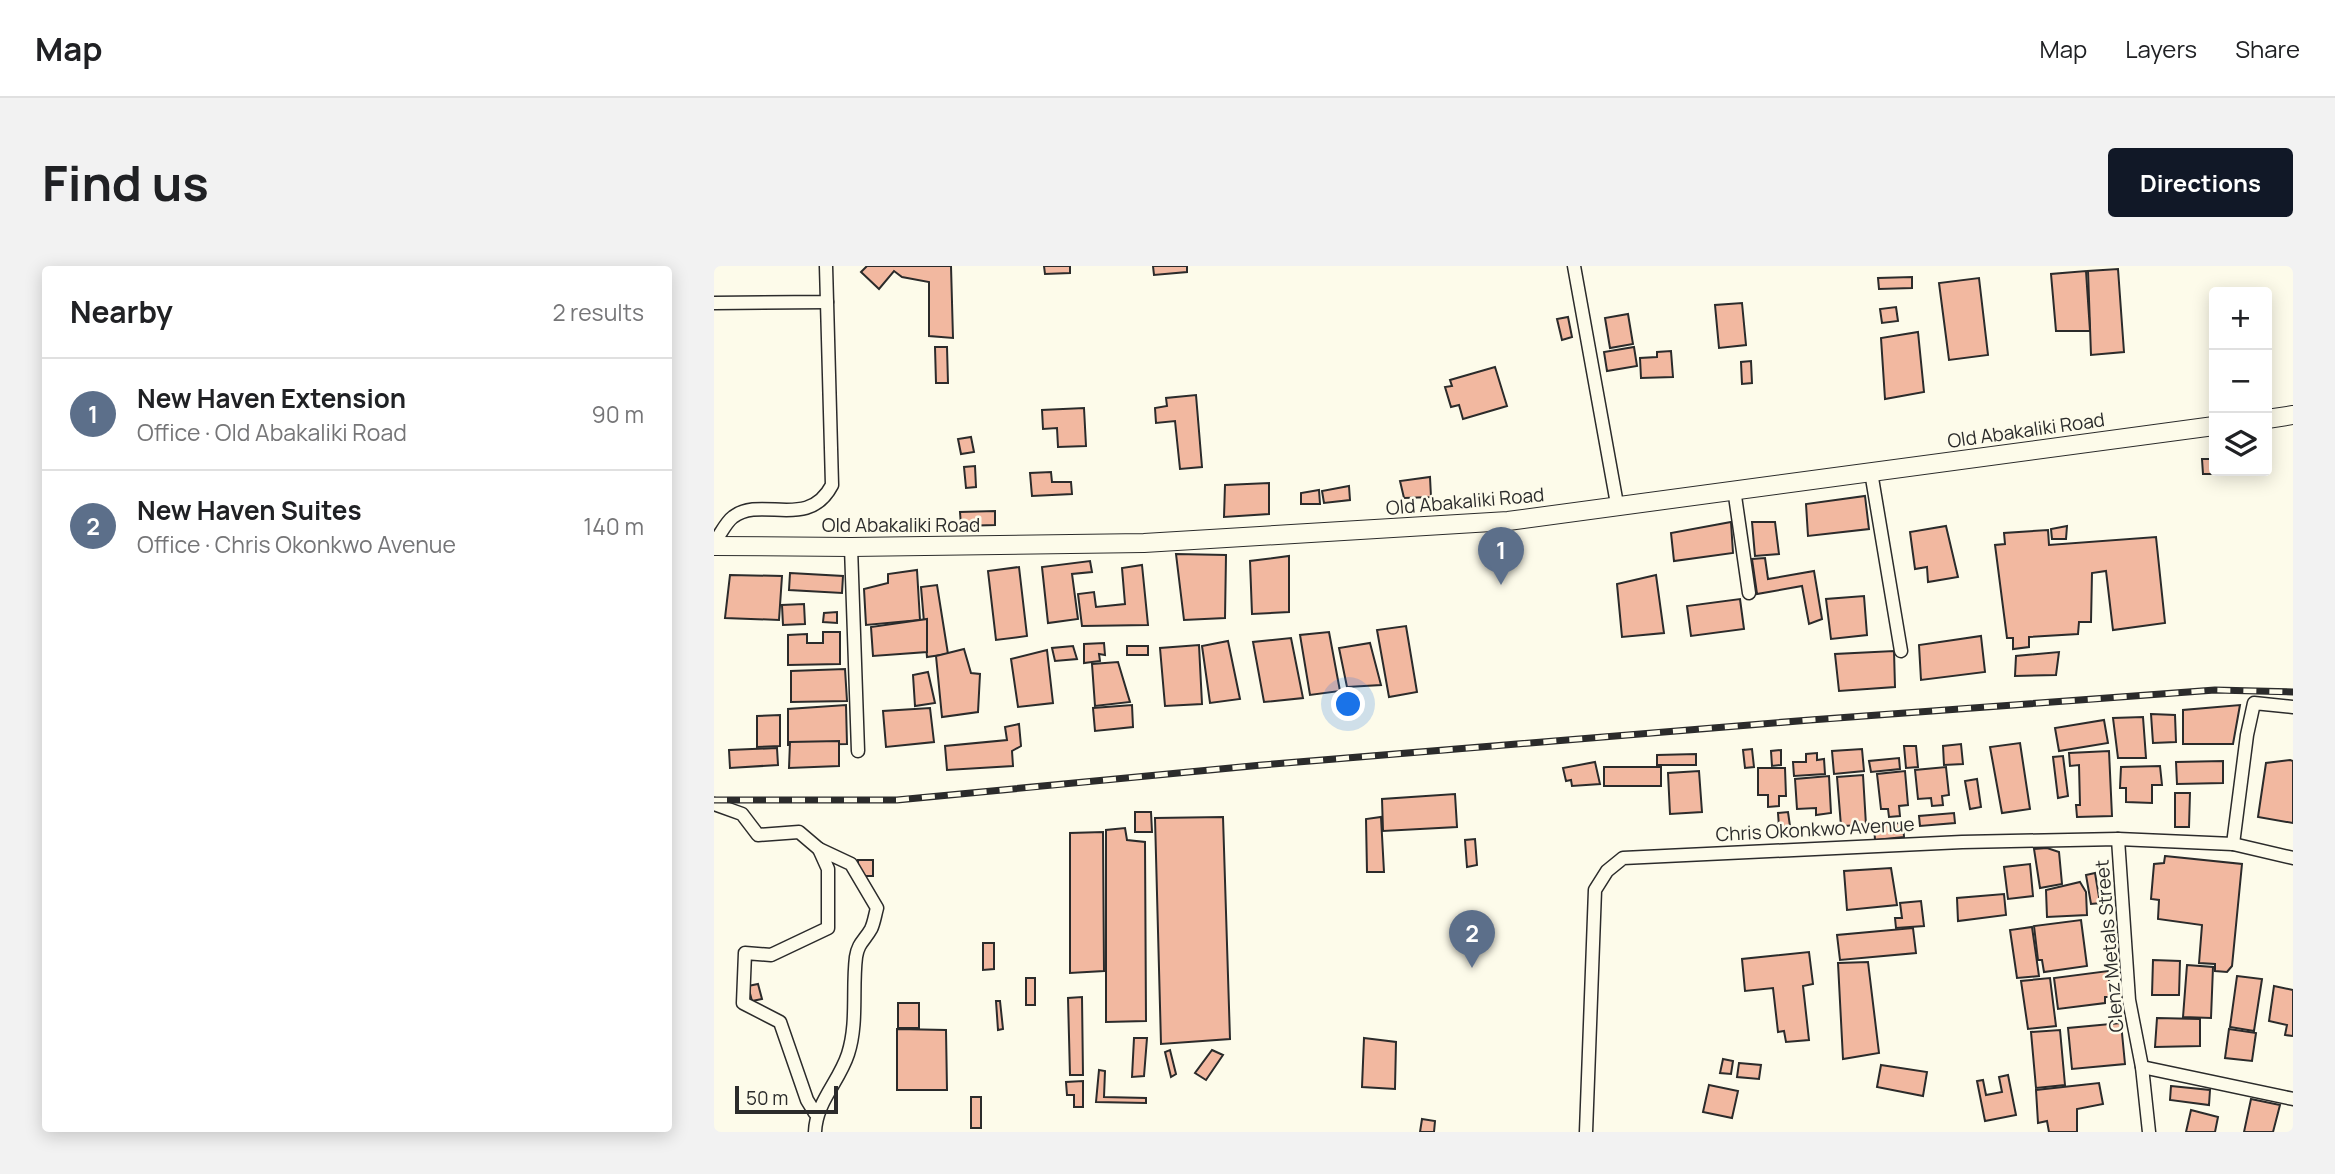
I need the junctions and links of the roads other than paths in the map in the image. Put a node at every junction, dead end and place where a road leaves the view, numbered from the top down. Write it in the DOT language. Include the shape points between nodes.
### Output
graph roads {
  1 [pos="826,266"];
  2 [pos="1574,266"];
  3 [pos="827,302"];
  4 [pos="714,303"];
  5 [pos="2293,415"];
  6 [pos="2272,418"];
  7 [pos="2209,427"];
  8 [pos="1871,472"];
  9 [pos="1734,489"];
  10 [pos="1617,504"];
  11 [pos="714,544"];
  12 [pos="851,547"];
  13 [pos="1749,593"];
  14 [pos="1901,650"];
  15 [pos="2293,707"];
  16 [pos="858,751"];
  17 [pos="714,804"];
  18 [pos="2118,839"];
  19 [pos="2233,844"];
  20 [pos="819,849"];
  21 [pos="2293,858"];
  22 [pos="2142,1067"];
  23 [pos="2293,1099"];
  24 [pos="816,1113"];
  25 [pos="815,1132"];
  26 [pos="1586,1132"];
  27 [pos="2149,1132"];
  1 -- 3 [label="street"];
  2 -- 10 [label="street"];
  3 -- 4 [label="street"];
  3 -- 11 [label="street" via="832,485 818,504 804,509 742,512 731,518"];
  5 -- 6 [label="main road"];
  7 -- 8 [label="main road, Old Abakaliki Road"];
  8 -- 9 [label="main road, Old Abakaliki Road"];
  8 -- 14 [label="street"];
  9 -- 10 [label="main road, Old Abakaliki Road"];
  9 -- 13 [label="street"];
  10 -- 12 [label="main road, Old Abakaliki Road" via="1508,521 1365,531 1144,543"];
  11 -- 12 [label="main road, Old Abakaliki Road"];
  12 -- 16 [label="street"];
  15 -- 19 [label="street" via="2254,703"];
  17 -- 20 [label="street" via="742,814 758,835 799,832"];
  18 -- 19 [label="street, Chris Okonkwo Avenue"];
  18 -- 22 [label="street, Clenz Metals Street" via="2129,1000"];
  18 -- 26 [label="street, Chris Okonkwo Avenue" via="1623,858 1595,890"];
  19 -- 21 [label="street, Chris Okonkwo Avenue"];
  20 -- 24 [label="street" via="851,864 877,908 856,954 849,1053"];
  20 -- 24 [label="street" via="828,869 828,928 771,955 745,953 743,1003 780,1022 807,1100"];
  22 -- 23 [label="street"];
  22 -- 27 [label="street, Clenz Metals Street"];
  24 -- 25 [label="street"];
}
